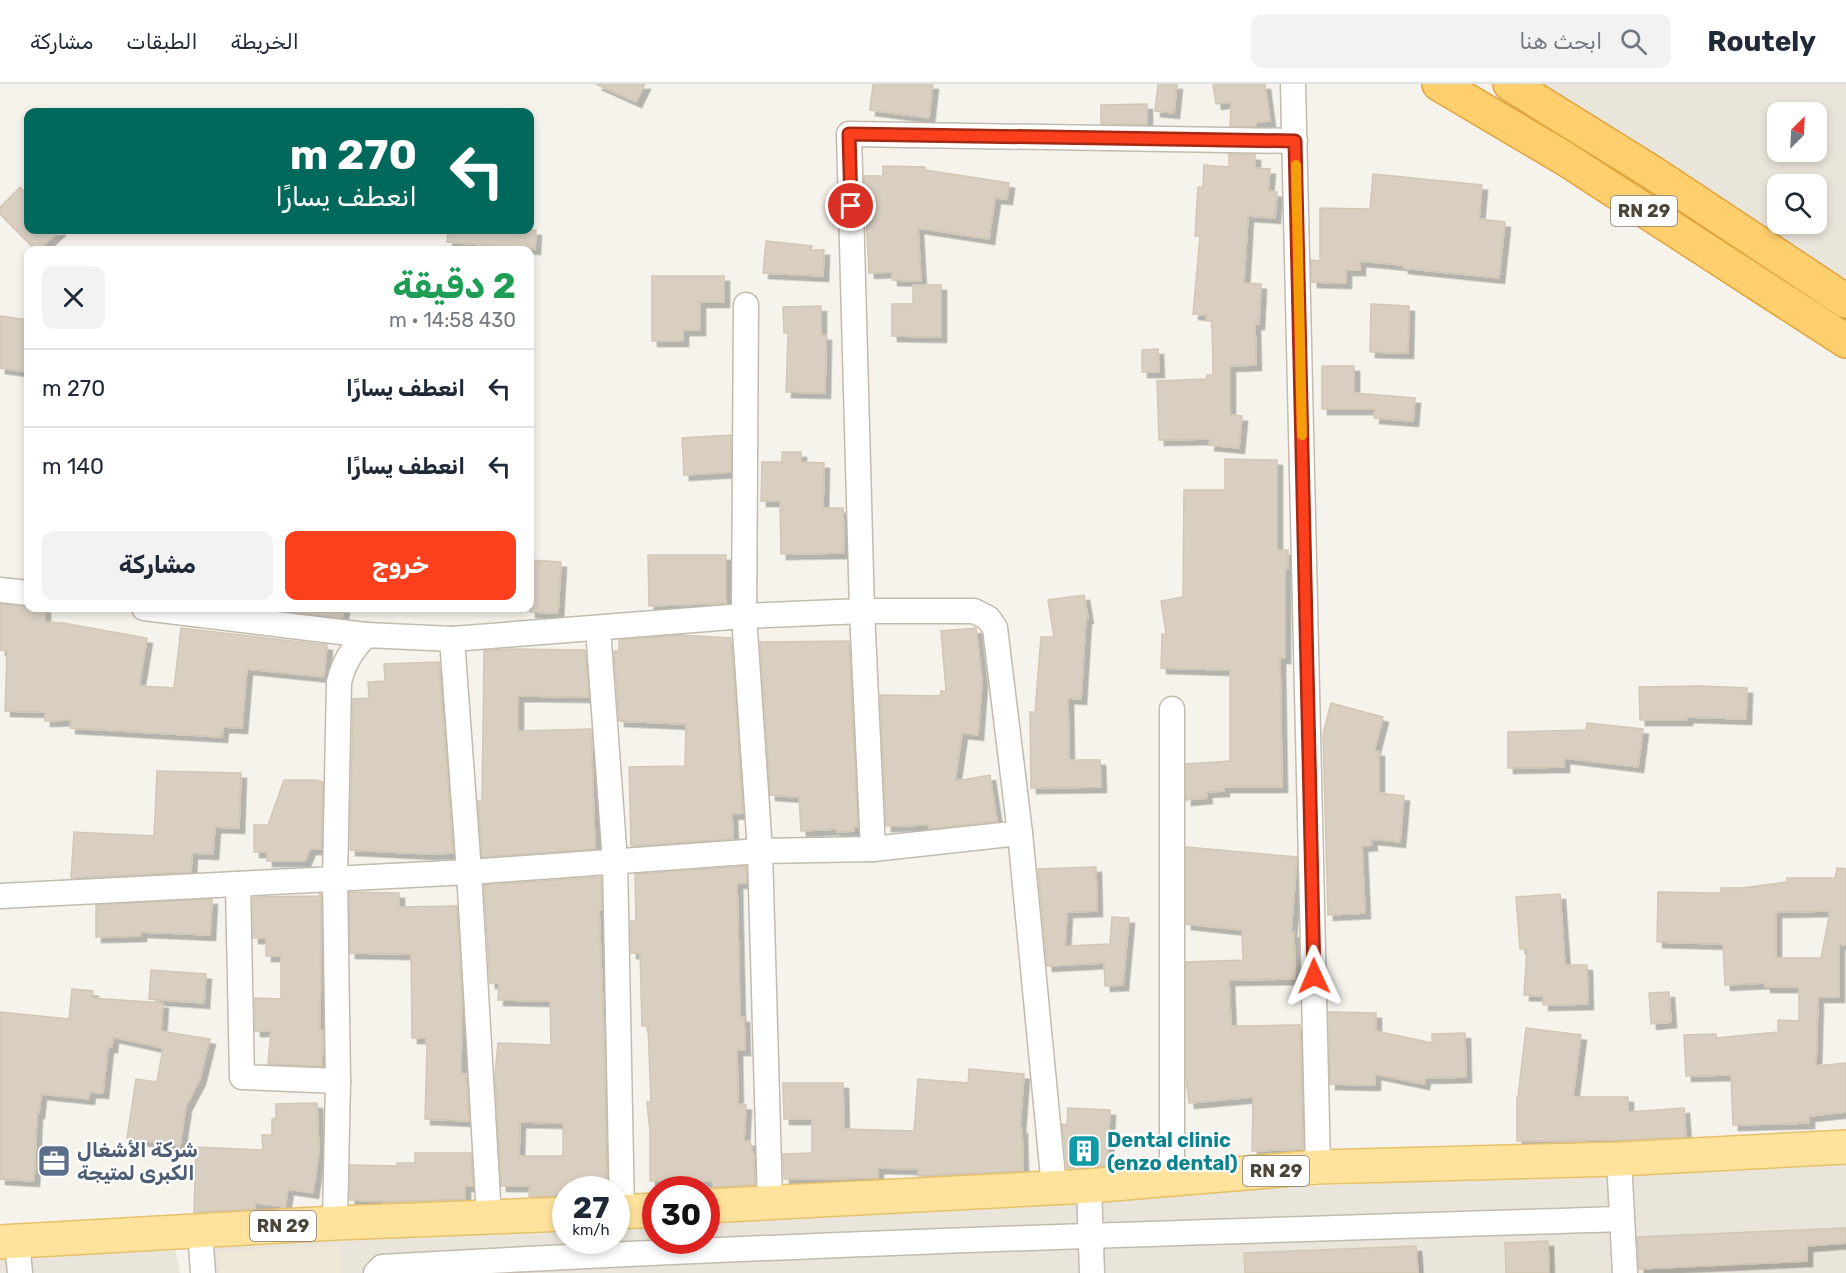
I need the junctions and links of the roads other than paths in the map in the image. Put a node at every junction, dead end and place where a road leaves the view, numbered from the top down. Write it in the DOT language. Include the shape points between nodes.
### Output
graph roads {
  1 [pos="1293,84"];
  2 [pos="1439,84"];
  3 [pos="1510,84"];
  4 [pos="1295,141"];
  5 [pos="1846,301"];
  6 [pos="746,305"];
  7 [pos="1846,341"];
  8 [pos="0,590"];
  9 [pos="24,593"];
  10 [pos="862,611"];
  11 [pos="177,612"];
  12 [pos="744,616"];
  13 [pos="597,629"];
  14 [pos="366,635"];
  15 [pos="452,639"];
  16 [pos="1172,709"];
  17 [pos="1020,833"];
  18 [pos="873,849"];
  19 [pos="760,851"];
  20 [pos="615,861"];
  21 [pos="469,872"];
  22 [pos="334,879"];
  23 [pos="238,884"];
  24 [pos="0,896"];
  25 [pos="338,1081"];
  26 [pos="1846,1147"];
  27 [pos="1619,1159"];
  28 [pos="1318,1167"];
  29 [pos="619,1176"];
  30 [pos="1172,1180"];
  31 [pos="1089,1186"];
  32 [pos="1054,1187"];
  33 [pos="771,1201"];
  34 [pos="720,1205"];
  35 [pos="552,1215"];
  36 [pos="489,1217"];
  37 [pos="1622,1219"];
  38 [pos="335,1223"];
  39 [pos="200,1232"];
  40 [pos="1091,1235"];
  41 [pos="8,1241"];
  42 [pos="526,1266"];
  43 [pos="20,1273"];
  44 [pos="203,1273"];
  45 [pos="376,1273"];
  46 [pos="1092,1273"];
  47 [pos="1625,1273"];
  1 -- 4 [label="street"];
  2 -- 7 [label="highway, RN 29" via="1564,158"];
  3 -- 5 [label="highway, RN 29"];
  4 -- 10 [label="street" via="849,134"];
  4 -- 28 [label="street"];
  6 -- 12 [label="street"];
  8 -- 9 [label="street"];
  10 -- 12 [label="street"];
  10 -- 17 [label="street" via="974,611 988,618 995,628"];
  10 -- 18 [label="street"];
  11 -- 14 [label="street"];
  12 -- 13 [label="street"];
  12 -- 19 [label="street"];
  13 -- 15 [label="street"];
  13 -- 20 [label="street"];
  14 -- 15 [label="street"];
  14 -- 22 [label="street" via="344,665 339,682"];
  15 -- 21 [label="street"];
  16 -- 30 [label="street"];
  17 -- 18 [label="street"];
  17 -- 32 [label="street"];
  18 -- 19 [label="street"];
  19 -- 20 [label="street"];
  19 -- 33 [label="street"];
  20 -- 21 [label="street"];
  20 -- 29 [label="street"];
  21 -- 22 [label="street"];
  21 -- 36 [label="street"];
  22 -- 23 [label="street"];
  22 -- 25 [label="street"];
  23 -- 24 [label="street"];
  23 -- 25 [label="street" via="242,1077"];
  25 -- 38 [label="street"];
  26 -- 27 [label="main road, RN 29"];
  27 -- 28 [label="main road, RN 29"];
  27 -- 37 [label="street"];
  28 -- 30 [label="main road, RN 29"];
  30 -- 31 [label="main road, RN 29"];
  31 -- 32 [label="main road, RN 29"];
  31 -- 40 [label="street"];
  32 -- 33 [label="main road, RN 29"];
  33 -- 34 [label="main road, RN 29"];
  35 -- 36 [label="main road, RN 29"];
  36 -- 38 [label="main road, RN 29"];
  37 -- 40 [label="street"];
  37 -- 47 [label="street"];
  38 -- 39 [label="main road, RN 29"];
  39 -- 41 [label="main road, RN 29"];
  39 -- 44 [label="street"];
  40 -- 42 [label="street"];
  40 -- 46 [label="street"];
  41 -- 43 [label="street"];
  42 -- 45 [label="street" via="382,1267"];
}
